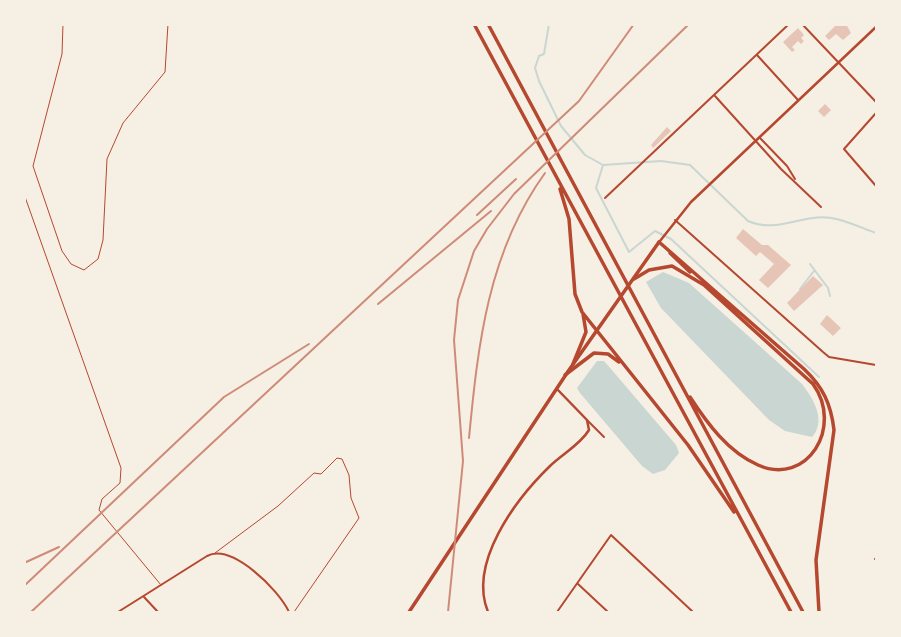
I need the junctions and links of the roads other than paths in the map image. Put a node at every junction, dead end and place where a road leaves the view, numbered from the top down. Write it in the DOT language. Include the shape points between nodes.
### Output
graph roads {
  1 [pos="474,24"];
  2 [pos="488,24"];
  3 [pos="789,24"];
  4 [pos="802,24"];
  5 [pos="877,27"];
  6 [pos="757,55"];
  7 [pos="839,63"];
  8 [pos="714,95"];
  9 [pos="798,101"];
  10 [pos="877,102"];
  11 [pos="877,113"];
  12 [pos="759,138"];
  13 [pos="756,141"];
  14 [pos="557,180"];
  15 [pos="795,180"];
  16 [pos="877,186"];
  17 [pos="24,194"];
  18 [pos="605,198"];
  19 [pos="821,207"];
  20 [pos="675,220"];
  21 [pos="659,242"];
  22 [pos="634,279"];
  23 [pos="704,285"];
  24 [pos="582,312"];
  25 [pos="598,331"];
  26 [pos="573,365"];
  27 [pos="623,365"];
  28 [pos="877,365"];
  29 [pos="671,366"];
  30 [pos="565,375"];
  31 [pos="557,389"];
  32 [pos="587,420"];
  33 [pos="604,437"];
  34 [pos="749,535"];
  35 [pos="215,553"];
  36 [pos="578,583"];
  37 [pos="161,585"];
  38 [pos="143,596"];
  39 [pos="118,612"];
  40 [pos="158,612"];
  41 [pos="289,612"];
  42 [pos="294,612"];
  43 [pos="410,612"];
  44 [pos="488,612"];
  45 [pos="557,612"];
  46 [pos="608,612"];
  47 [pos="693,612"];
  48 [pos="791,612"];
  49 [pos="803,612"];
  50 [pos="819,612"];
  1 -- 14 [label="highway"];
  2 -- 29 [label="highway"];
  3 -- 6 [label="street"];
  4 -- 7 [label="street"];
  5 -- 7 [label="main road"];
  6 -- 8 [label="street"];
  6 -- 9 [label="street"];
  7 -- 9 [label="main road"];
  7 -- 10 [label="street"];
  8 -- 13 [label="street"];
  8 -- 18 [label="street"];
  9 -- 12 [label="main road"];
  11 -- 16 [label="street" via="844,149"];
  12 -- 13 [label="main road"];
  12 -- 15 [label="street"];
  13 -- 15 [label="street"];
  13 -- 20 [label="main road"];
  14 -- 24 [label="highway" via="569,219 575,294"];
  14 -- 34 [label="highway"];
  15 -- 19 [label="street"];
  17 -- 37 [label="lane" via="121,468 120,483 99,506"];
  20 -- 21 [label="main road"];
  20 -- 28 [label="street" via="823,352"];
  21 -- 22 [label="highway"];
  21 -- 23 [label="highway"];
  21 -- 50 [label="highway" via="804,369 831,408 835,430 816,560"];
  22 -- 23 [label="highway" via="649,270 672,266"];
  22 -- 25 [label="highway"];
  23 -- 29 [label="highway" via="813,384 825,411 823,437 797,465 760,466 718,435"];
  24 -- 25 [label="highway"];
  24 -- 26 [label="highway" via="586,332"];
  25 -- 26 [label="highway"];
  25 -- 27 [label="highway"];
  26 -- 30 [label="highway"];
  27 -- 30 [label="highway" via="608,354 594,353"];
  27 -- 34 [label="highway" via="710,474"];
  29 -- 49 [label="highway"];
  30 -- 31 [label="highway"];
  31 -- 32 [label="main road"];
  31 -- 43 [label="highway"];
  32 -- 33 [label="street"];
  32 -- 44 [label="main road" via="587,434 538,478 492,545 482,578"];
  34 -- 48 [label="highway"];
  35 -- 37 [label="street"];
  35 -- 41 [label="street" via="232,555 273,590"];
  35 -- 42 [label="lane" via="314,473 326,471 337,458 344,462 359,514"];
  36 -- 45 [label="street"];
  36 -- 46 [label="street"];
  36 -- 47 [label="street" via="611,535"];
  37 -- 38 [label="street"];
  38 -- 39 [label="street"];
  38 -- 40 [label="street"];
}
